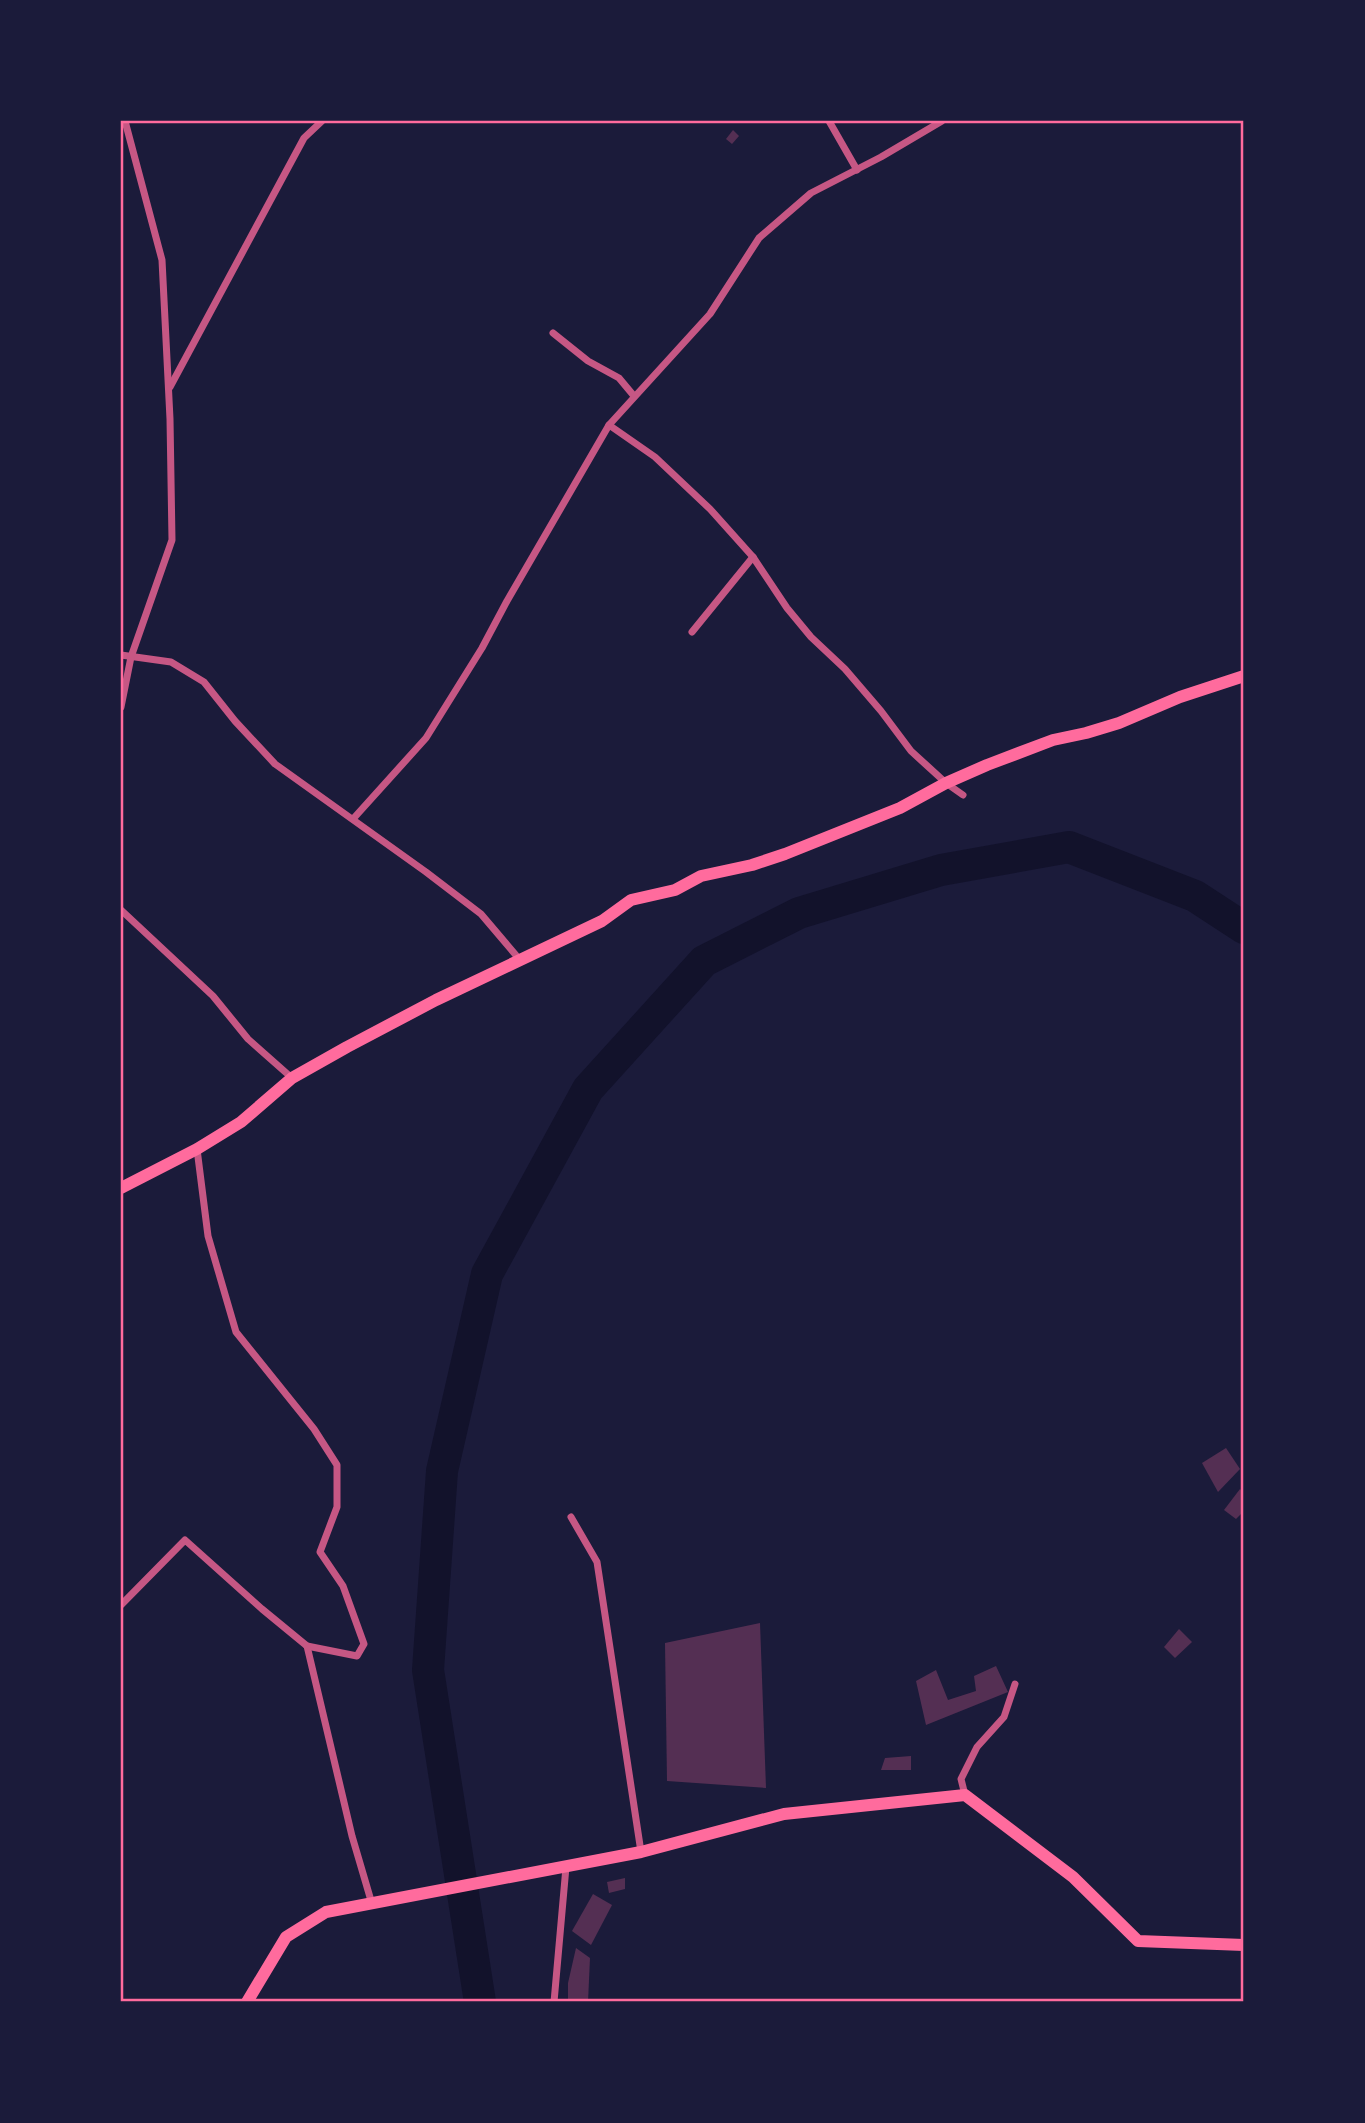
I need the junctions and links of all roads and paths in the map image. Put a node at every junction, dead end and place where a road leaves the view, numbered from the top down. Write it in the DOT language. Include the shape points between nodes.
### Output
graph roads {
  1 [pos="125,121"];
  2 [pos="322,121"];
  3 [pos="830,121"];
  4 [pos="942,121"];
  5 [pos="857,170"];
  6 [pos="552,333"];
  7 [pos="169,389"];
  8 [pos="634,396"];
  9 [pos="610,425"];
  10 [pos="753,557"];
  11 [pos="692,632"];
  12 [pos="121,656"];
  13 [pos="131,657"];
  14 [pos="1244,676"];
  15 [pos="121,707"];
  16 [pos="946,783"];
  17 [pos="963,795"];
  18 [pos="353,820"];
  19 [pos="121,910"];
  20 [pos="520,961"];
  21 [pos="292,1079"];
  22 [pos="197,1149"];
  23 [pos="121,1188"];
  24 [pos="571,1517"];
  25 [pos="121,1605"];
  26 [pos="307,1646"];
  27 [pos="1016,1684"];
  28 [pos="965,1795"];
  29 [pos="641,1852"];
  30 [pos="566,1867"];
  31 [pos="372,1904"];
  32 [pos="1244,1945"];
  33 [pos="247,2002"];
  34 [pos="554,2002"];
  1 -- 7 [label="street" via="162,260"];
  2 -- 7 [label="street" via="304,138"];
  3 -- 5 [label="street"];
  4 -- 5 [label="street"];
  5 -- 8 [label="street" via="811,193 759,238 710,313"];
  6 -- 8 [label="street" via="587,361 619,378"];
  7 -- 13 [label="street" via="172,540"];
  8 -- 9 [label="street"];
  9 -- 10 [label="street" via="655,457"];
  9 -- 18 [label="street" via="426,738"];
  10 -- 11 [label="street"];
  10 -- 16 [label="street" via="811,637 845,669 911,751"];
  12 -- 13 [label="street"];
  13 -- 15 [label="street"];
  13 -- 18 [label="street" via="171,662 204,682 275,764"];
  14 -- 16 [label="main road" via="1119,723 1053,740"];
  16 -- 17 [label="street"];
  16 -- 20 [label="main road" via="900,808 785,854 631,900 602,922"];
  18 -- 20 [label="street" via="481,914"];
  19 -- 21 [label="street" via="213,996 248,1039"];
  20 -- 21 [label="main road" via="383,1027"];
  21 -- 22 [label="main road" via="241,1122"];
  22 -- 23 [label="main road"];
  22 -- 26 [label="street" via="208,1236 236,1332 337,1465 337,1507 320,1552 343,1586 363,1644 357,1656"];
  24 -- 29 [label="street" via="597,1562"];
  25 -- 26 [label="street" via="185,1540"];
  26 -- 31 [label="street"];
  27 -- 28 [label="street" via="1004,1717 977,1747 961,1779"];
  28 -- 29 [label="main road" via="784,1814"];
  28 -- 32 [label="main road" via="1073,1877 1138,1941"];
  29 -- 30 [label="main road"];
  30 -- 31 [label="main road"];
  30 -- 34 [label="street"];
  31 -- 33 [label="main road" via="326,1912 286,1937"];
}
